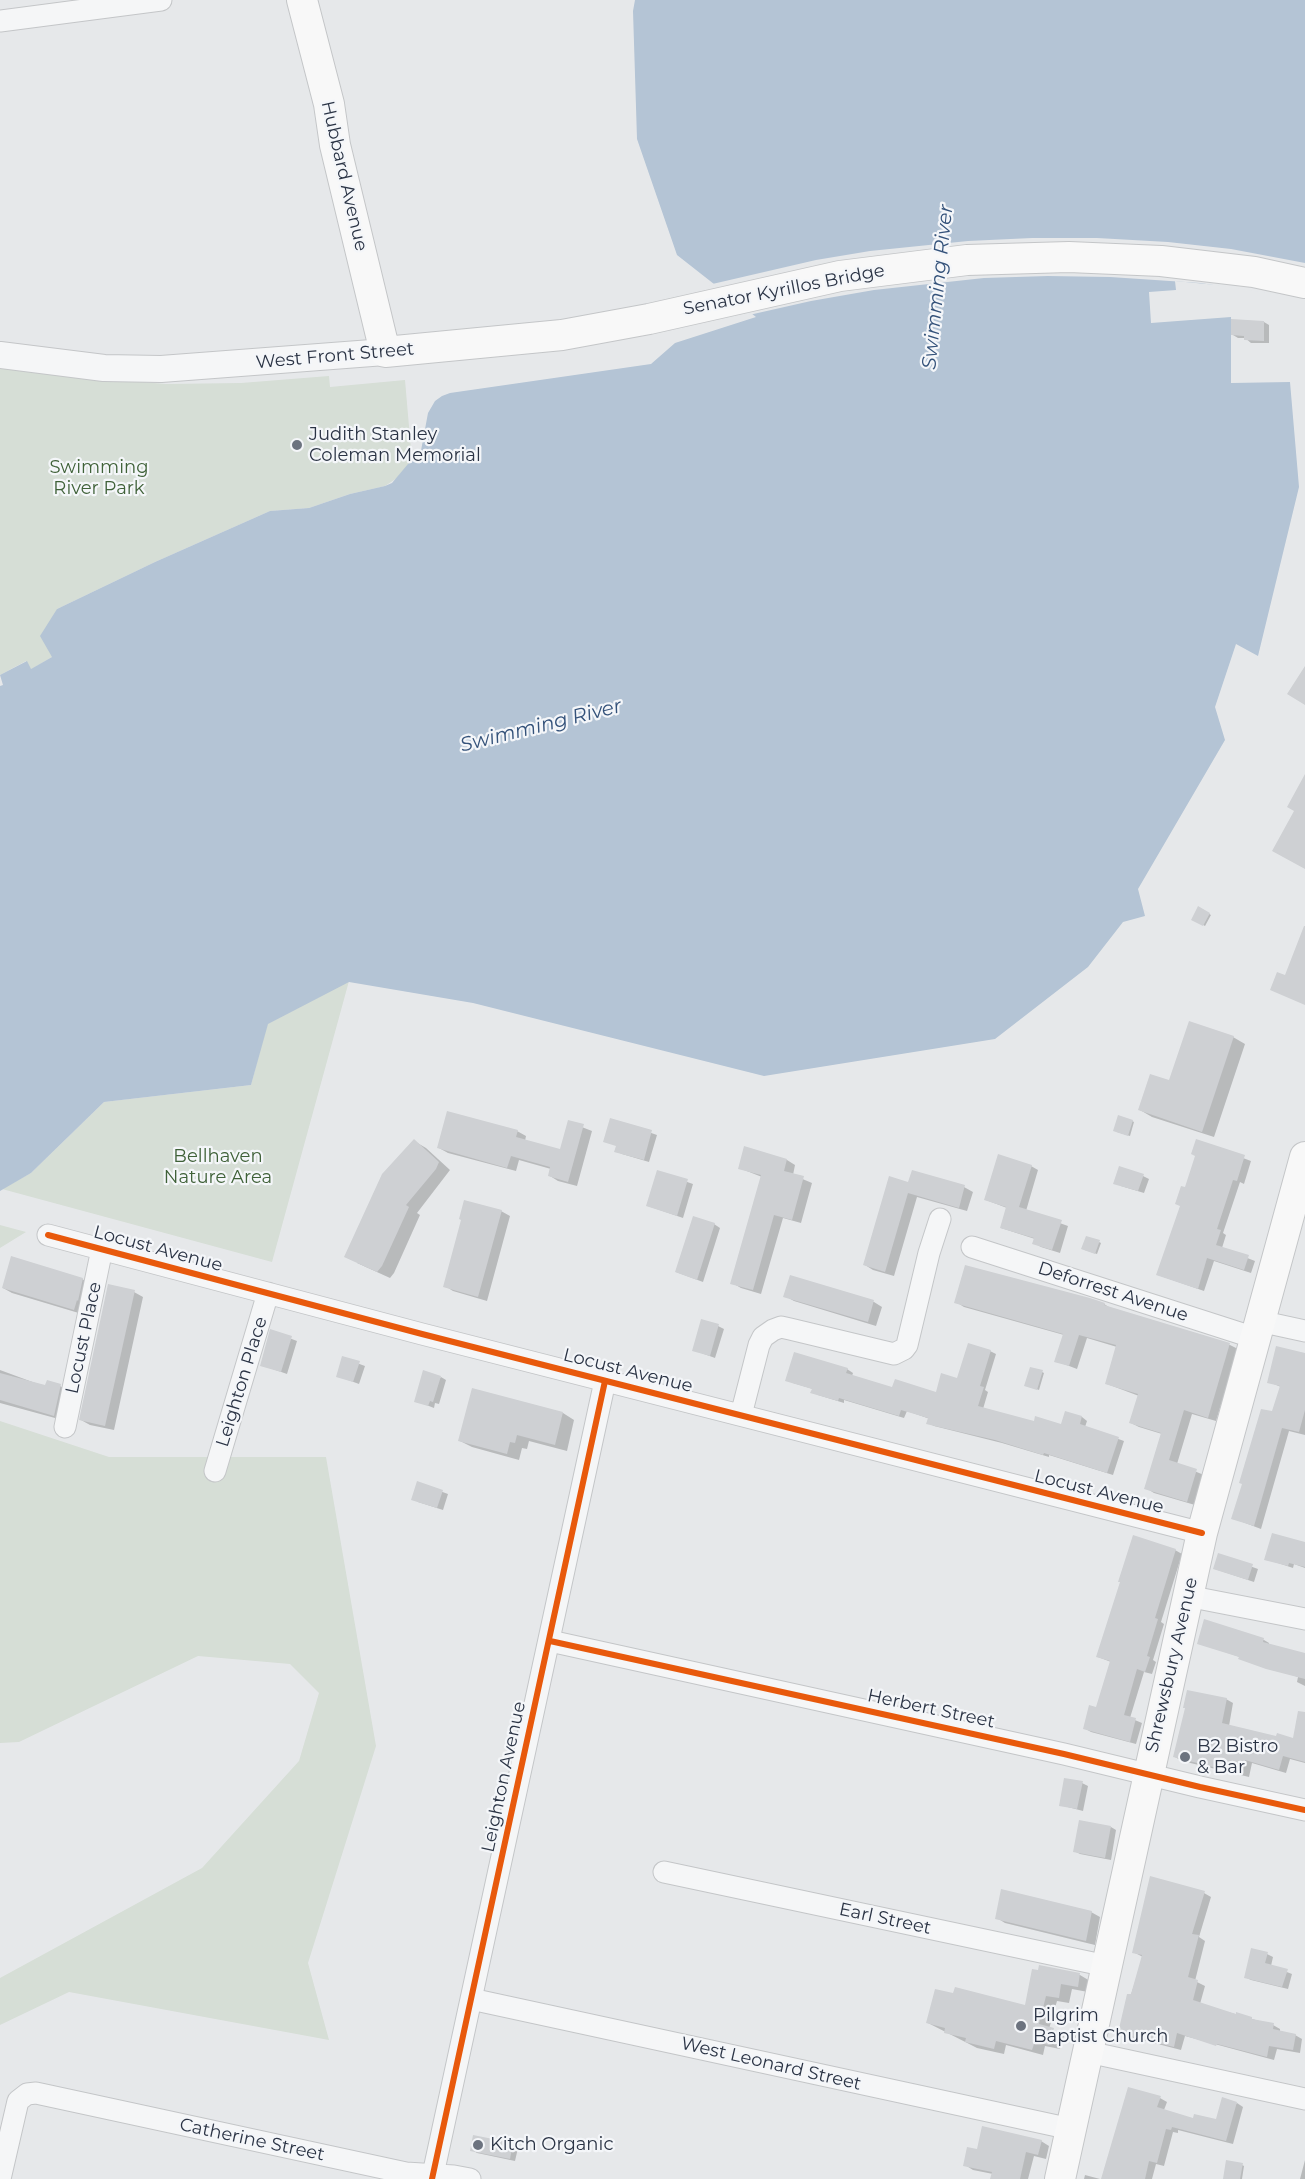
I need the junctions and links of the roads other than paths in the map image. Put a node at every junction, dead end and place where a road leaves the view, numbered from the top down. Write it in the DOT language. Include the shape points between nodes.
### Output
graph roads {
  1 [pos="161,0"];
  2 [pos="302,0"];
  3 [pos="0,21"];
  4 [pos="1299,281"];
  5 [pos="668,314"];
  6 [pos="385,352"];
  7 [pos="0,355"];
  8 [pos="1305,1157"];
  9 [pos="940,1219"];
  10 [pos="48,1235"];
  11 [pos="972,1247"];
  12 [pos="102,1249"];
  13 [pos="268,1293"];
  14 [pos="1257,1330"];
  15 [pos="1305,1331"];
  16 [pos="604,1381"];
  17 [pos="741,1415"];
  18 [pos="65,1427"];
  19 [pos="215,1471"];
  20 [pos="1202,1533"];
  21 [pos="1187,1596"];
  22 [pos="1305,1619"];
  23 [pos="550,1641"];
  24 [pos="1148,1774"];
  25 [pos="1305,1810"];
  26 [pos="664,1872"];
  27 [pos="1107,1966"];
  28 [pos="471,1999"];
  29 [pos="1088,2052"];
  30 [pos="1305,2099"];
  31 [pos="1071,2129"];
  32 [pos="432,2177"];
  33 [pos="0,2179"];
  34 [pos="470,2179"];
  35 [pos="1060,2179"];
  1 -- 3 [label="street"];
  2 -- 6 [label="main road, Hubbard Avenue"];
  4 -- 5 [label="main road, Senator Kyrillos Bridge" via="1161,261 1016,257 840,276"];
  5 -- 6 [label="main road, West Front Street" via="562,335"];
  6 -- 7 [label="street, West Front Street" via="161,369 104,368"];
  8 -- 14 [label="main road, Shrewsbury Avenue"];
  9 -- 17 [label="street" via="904,1349 894,1354 790,1329 773,1330 759,1345"];
  10 -- 12 [label="street, Locust Avenue"];
  11 -- 14 [label="street, Deforrest Avenue"];
  12 -- 13 [label="street, Locust Avenue"];
  12 -- 18 [label="street, Locust Place"];
  13 -- 16 [label="street, Locust Avenue"];
  13 -- 19 [label="street, Leighton Place"];
  14 -- 15 [label="street, Deforrest Avenue"];
  14 -- 20 [label="main road, Shrewsbury Avenue"];
  16 -- 17 [label="street, Locust Avenue"];
  16 -- 23 [label="street, Leighton Avenue"];
  17 -- 20 [label="street, Locust Avenue"];
  20 -- 21 [label="main road, Shrewsbury Avenue"];
  21 -- 22 [label="street"];
  21 -- 24 [label="main road, Shrewsbury Avenue"];
  23 -- 24 [label="street, Herbert Street"];
  23 -- 28 [label="street, Leighton Avenue"];
  24 -- 25 [label="street, Herbert Street"];
  24 -- 27 [label="main road, Shrewsbury Avenue"];
  26 -- 27 [label="street, Earl Street"];
  27 -- 29 [label="main road, Shrewsbury Avenue"];
  28 -- 31 [label="street, West Leonard Street"];
  28 -- 32 [label="street, Leighton Avenue"];
  29 -- 30 [label="street"];
  29 -- 31 [label="main road, Shrewsbury Avenue"];
  31 -- 35 [label="main road, Shrewsbury Avenue"];
  32 -- 33 [label="street, Catherine Street" via="36,2093 18,2101"];
  32 -- 34 [label="street, Catherine Street"];
}
